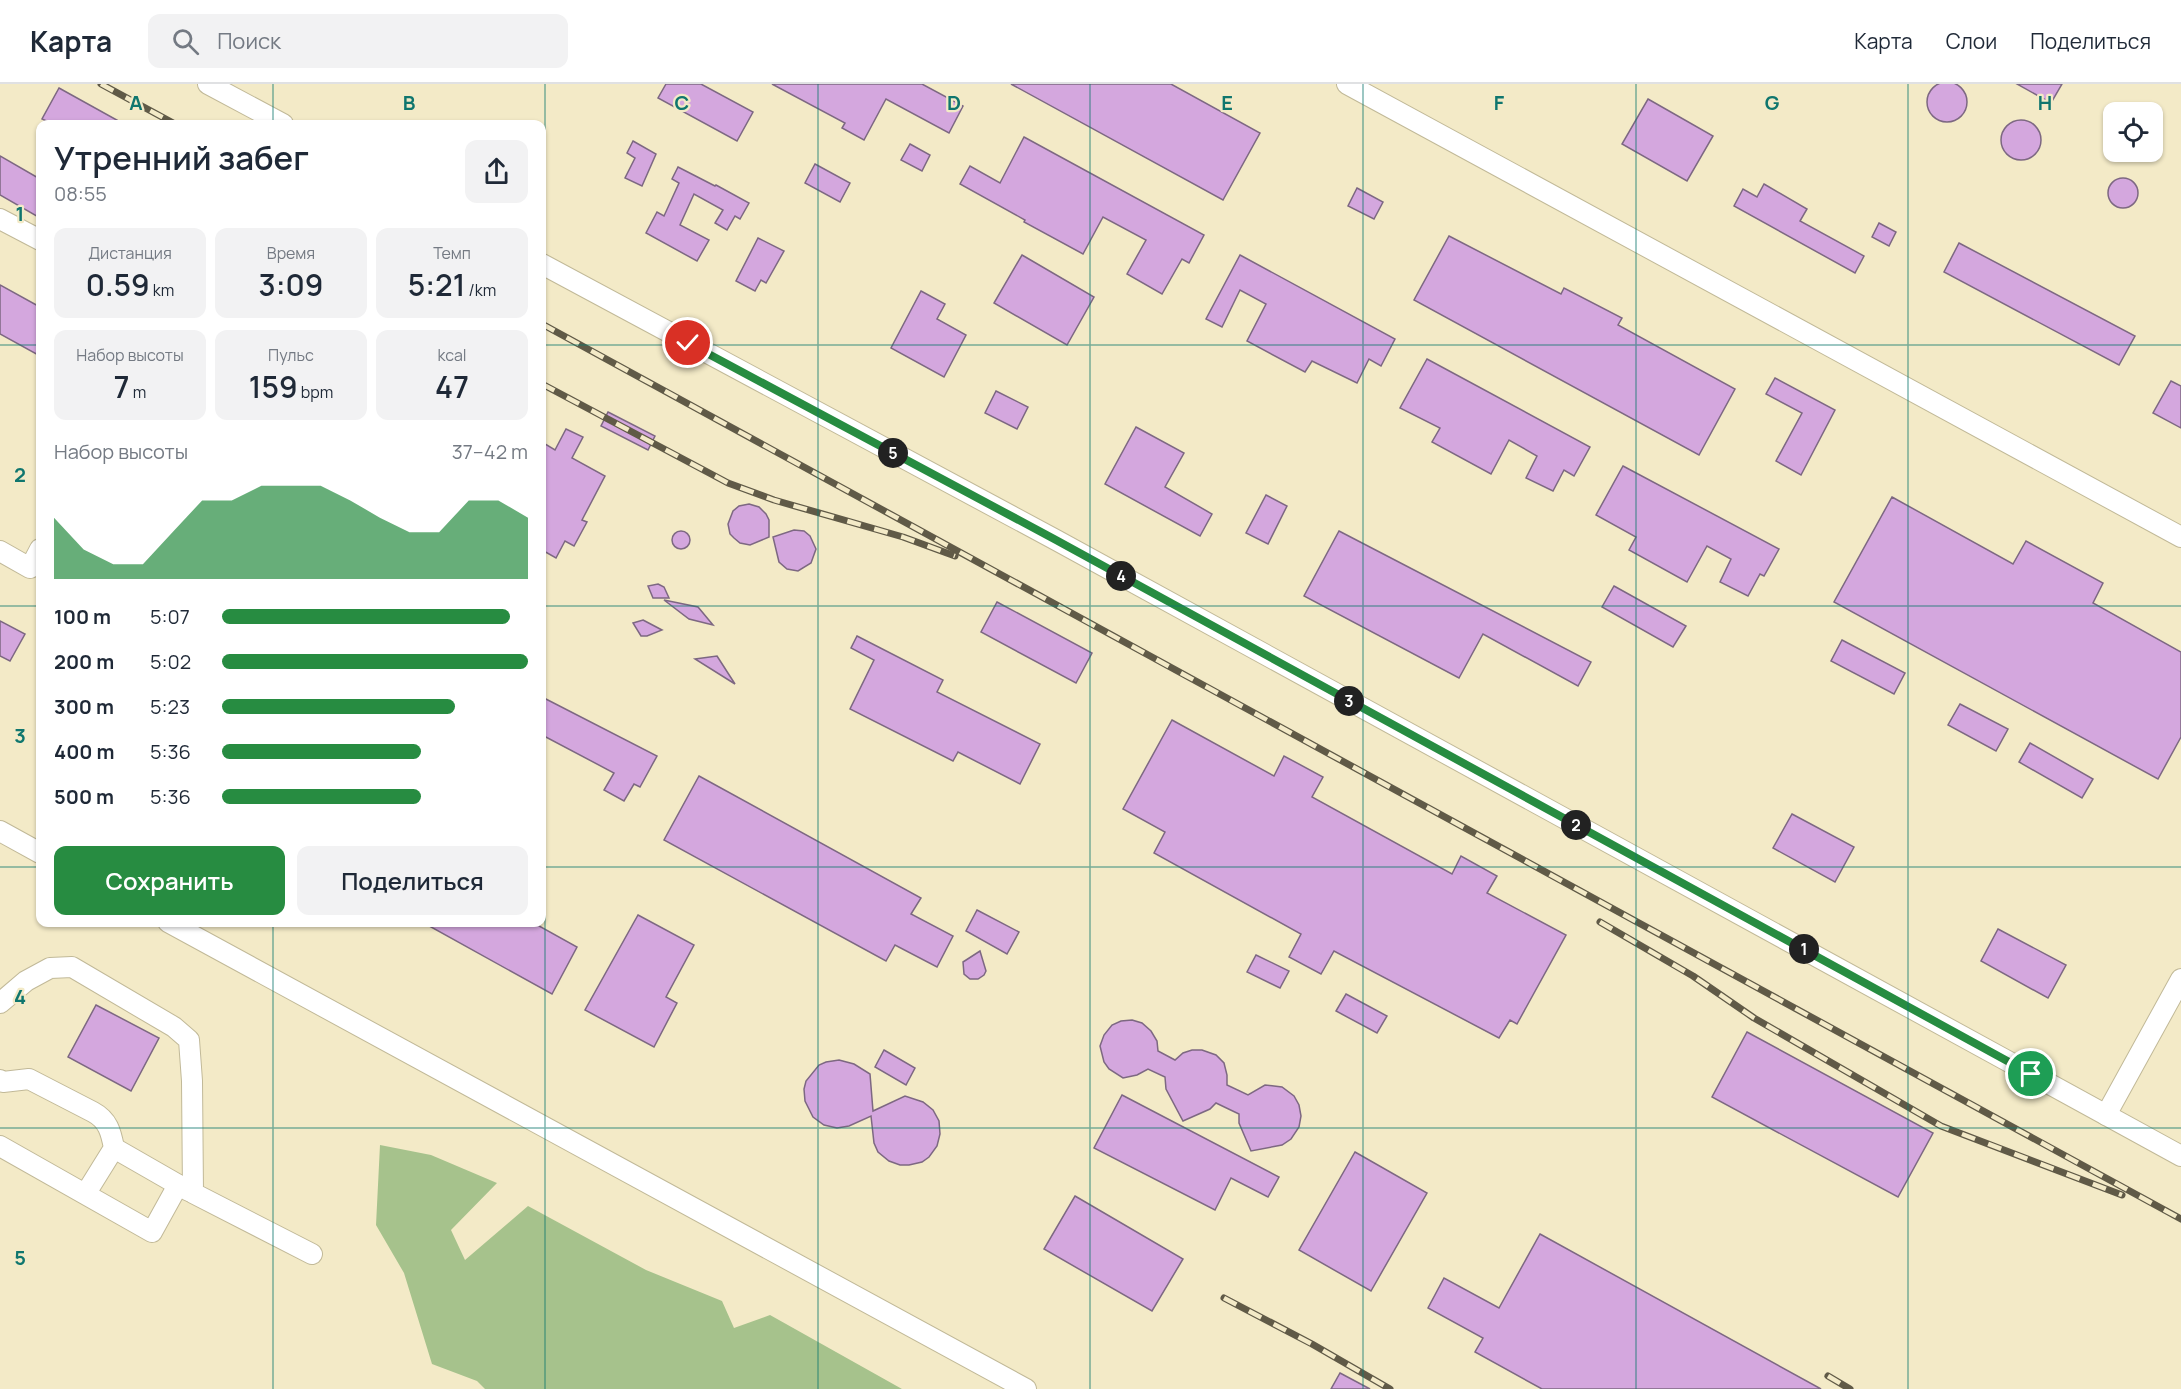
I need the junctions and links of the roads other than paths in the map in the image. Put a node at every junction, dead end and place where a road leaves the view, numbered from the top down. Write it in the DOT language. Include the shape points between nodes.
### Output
graph roads {
  1 [pos="208,84"];
  2 [pos="1347,84"];
  3 [pos="276,120"];
  4 [pos="0,219"];
  5 [pos="36,238"];
  6 [pos="546,266"];
  7 [pos="2181,537"];
  8 [pos="0,551"];
  9 [pos="36,557"];
  10 [pos="0,831"];
  11 [pos="36,851"];
  12 [pos="177,927"];
  13 [pos="2181,979"];
  14 [pos="0,1003"];
  15 [pos="1,1083"];
  16 [pos="2106,1115"];
  17 [pos="0,1146"];
  18 [pos="114,1148"];
  19 [pos="2181,1156"];
  20 [pos="186,1189"];
  21 [pos="86,1193"];
  22 [pos="312,1254"];
  23 [pos="1026,1389"];
  1 -- 3 [label="street"];
  2 -- 7 [label="street"];
  4 -- 5 [label="street"];
  6 -- 16 [label="street"];
  8 -- 9 [label="street" via="30,568"];
  10 -- 11 [label="street"];
  12 -- 23 [label="street"];
  13 -- 16 [label="street"];
  14 -- 20 [label="street" via="26,981 50,968 72,967 174,1027 189,1040 192,1081"];
  15 -- 18 [label="street" via="29,1079 102,1117"];
  16 -- 19 [label="street"];
  17 -- 21 [label="street"];
  18 -- 20 [label="street"];
  18 -- 21 [label="street"];
  20 -- 21 [label="street" via="152,1232"];
  20 -- 22 [label="street"];
}
